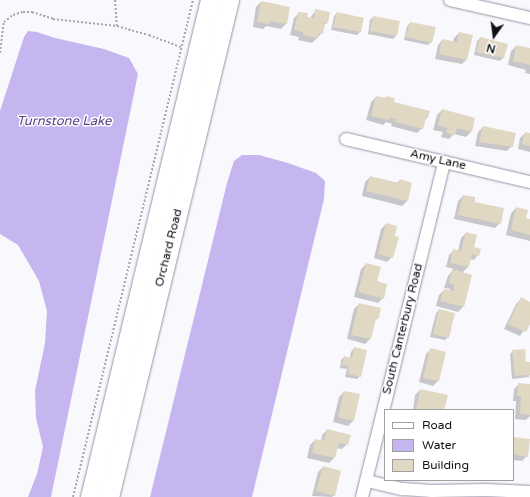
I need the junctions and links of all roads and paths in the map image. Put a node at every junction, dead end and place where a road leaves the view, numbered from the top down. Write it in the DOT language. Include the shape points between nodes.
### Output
graph roads {
  1 [pos="115,0"];
  2 [pos="193,0"];
  3 [pos="210,0"];
  4 [pos="228,0"];
  5 [pos="450,0"];
  6 [pos="530,18"];
  7 [pos="117,26"];
  8 [pos="181,47"];
  9 [pos="0,53"];
  10 [pos="346,139"];
  11 [pos="444,162"];
  12 [pos="530,182"];
  13 [pos="385,409"];
  14 [pos="384,411"];
  15 [pos="367,482"];
  16 [pos="530,492"];
  17 [pos="73,497"];
  18 [pos="90,497"];
  19 [pos="109,497"];
  20 [pos="362,497"];
  1 -- 7 [label="path"];
  2 -- 8 [label="path"];
  3 -- 18 [label="main road, Orchard Road"];
  4 -- 19 [label="main road, Orchard Road"];
  5 -- 6 [label="street"];
  7 -- 8 [label="path"];
  7 -- 9 [label="path" via="53,19 32,12 23,12 13,15 4,22"];
  8 -- 17 [label="path"];
  10 -- 11 [label="street, Amy Lane"];
  11 -- 12 [label="street, Amy Lane"];
  11 -- 13 [label="street, South Canterbury Road"];
  14 -- 15 [label="street, South Canterbury Road"];
  15 -- 16 [label="street" via="432,491"];
  15 -- 20 [label="street, South Canterbury Road"];
}
